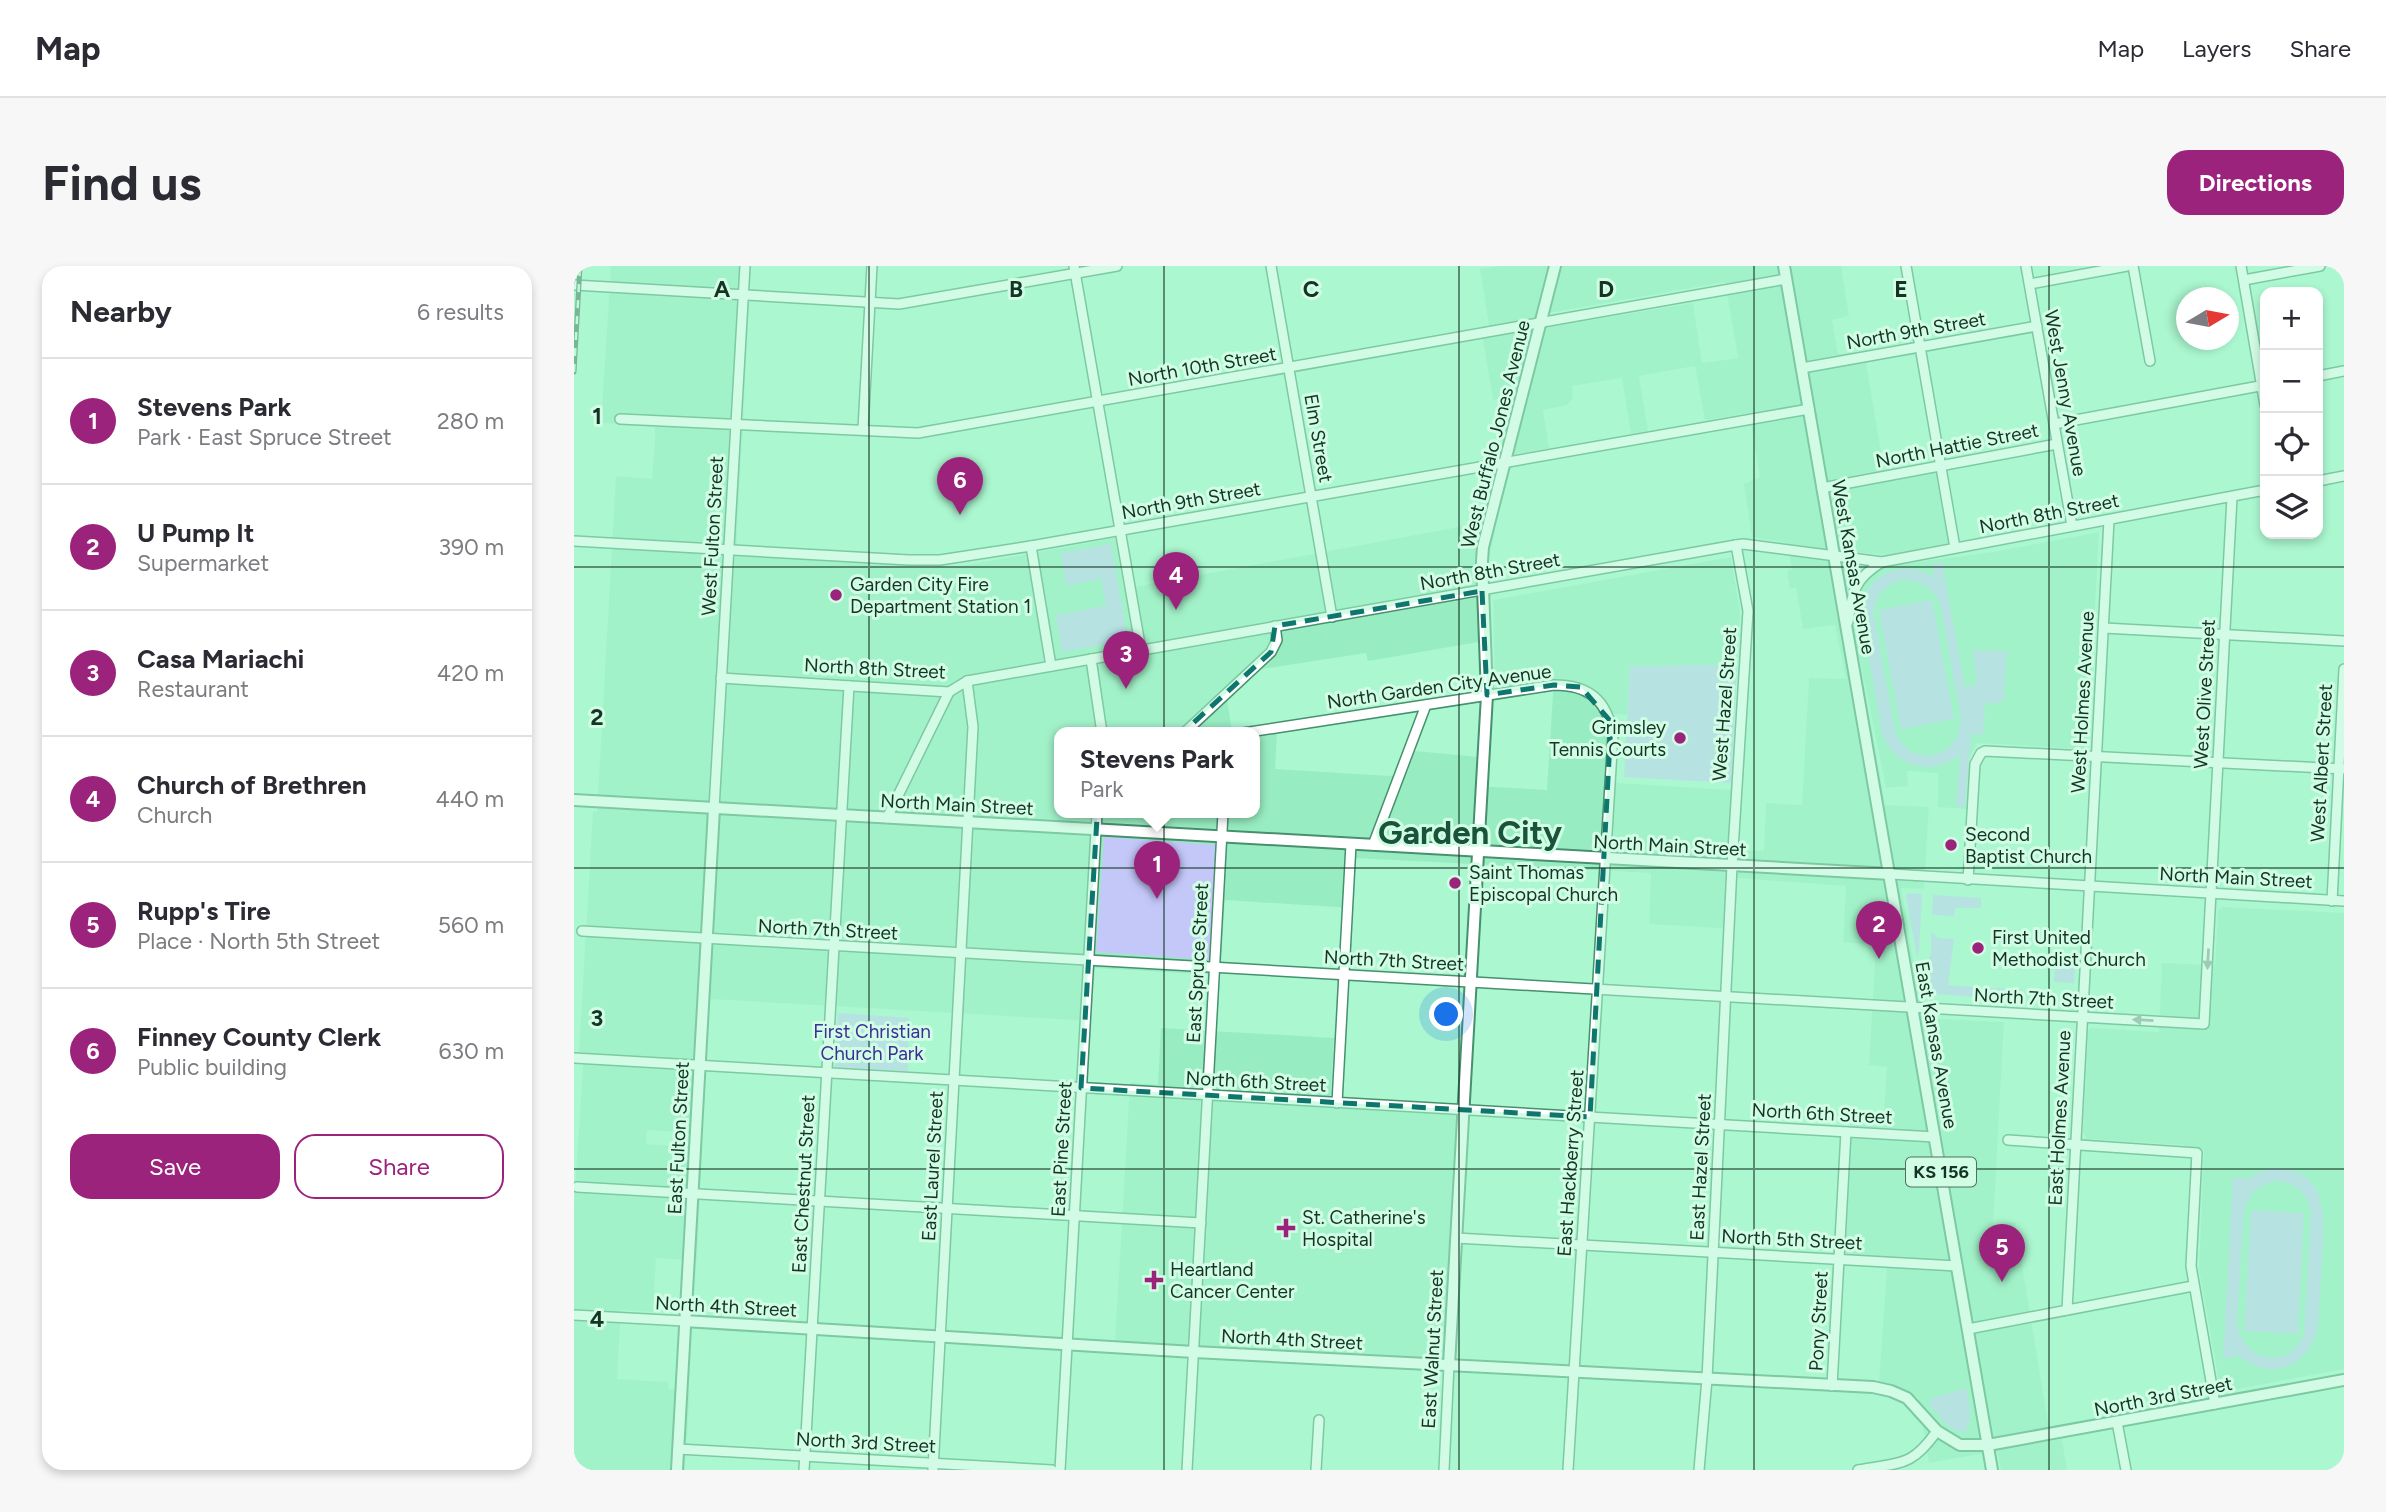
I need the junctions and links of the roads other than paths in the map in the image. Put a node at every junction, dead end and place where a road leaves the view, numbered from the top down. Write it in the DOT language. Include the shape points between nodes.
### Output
graph roads {
  1 [pos="745,266"];
  2 [pos="872,266"];
  3 [pos="1117,266"];
  4 [pos="1271,266"];
  5 [pos="1555,266"];
  6 [pos="1784,266"];
  7 [pos="1906,266"];
  8 [pos="2026,266"];
  9 [pos="2127,266"];
  10 [pos="2133,266"];
  11 [pos="2241,266"];
  12 [pos="2320,266"];
  13 [pos="1074,270"];
  14 [pos="1786,279"];
  15 [pos="2244,280"];
  16 [pos="2029,284"];
  17 [pos="574,285"];
  18 [pos="743,295"];
  19 [pos="870,303"];
  20 [pos="1541,323"];
  21 [pos="2037,326"];
  22 [pos="1920,347"];
  23 [pos="2150,361"];
  24 [pos="1289,368"];
  25 [pos="1802,368"];
  26 [pos="2260,369"];
  27 [pos="2344,371"];
  28 [pos="2323,375"];
  29 [pos="2260,387"];
  30 [pos="1097,402"];
  31 [pos="1809,408"];
  32 [pos="620,419"];
  33 [pos="736,423"];
  34 [pos="2054,424"];
  35 [pos="863,429"];
  36 [pos="2057,444"];
  37 [pos="1504,461"];
  38 [pos="1941,466"];
  39 [pos="2344,476"];
  40 [pos="2323,480"];
  41 [pos="1822,488"];
  42 [pos="2260,491"];
  43 [pos="1311,496"];
  44 [pos="2232,497"];
  45 [pos="2109,520"];
  46 [pos="2072,526"];
  47 [pos="1119,530"];
  48 [pos="574,541"];
  49 [pos="1736,545"];
  50 [pos="1031,546"];
  51 [pos="1955,548"];
  52 [pos="729,551"];
  53 [pos="1835,556"];
  54 [pos="1882,562"];
  55 [pos="1482,591"];
  56 [pos="1332,617"];
  57 [pos="1275,626"];
  58 [pos="1847,627"];
  59 [pos="2104,628"];
  60 [pos="2225,636"];
  61 [pos="2344,641"];
  62 [pos="1141,650"];
  63 [pos="1091,659"];
  64 [pos="1051,666"];
  65 [pos="2344,669"];
  66 [pos="721,678"];
  67 [pos="967,681"];
  68 [pos="849,686"];
  69 [pos="949,692"];
  70 [pos="1487,695"];
  71 [pos="1426,705"];
  72 [pos="1101,727"];
  73 [pos="1192,727"];
  74 [pos="1260,730"];
  75 [pos="1613,735"];
  76 [pos="2097,755"];
  77 [pos="2218,763"];
  78 [pos="2341,769"];
  79 [pos="574,800"];
  80 [pos="714,808"];
  81 [pos="841,816"];
  82 [pos="887,818"];
  83 [pos="1097,818"];
  84 [pos="1223,818"];
  85 [pos="967,822"];
  86 [pos="1096,829"];
  87 [pos="1222,836"];
  88 [pos="1351,844"];
  89 [pos="1373,845"];
  90 [pos="1477,852"];
  91 [pos="1606,859"];
  92 [pos="1732,866"];
  93 [pos="1891,874"];
  94 [pos="1968,880"];
  95 [pos="2090,887"];
  96 [pos="2211,893"];
  97 [pos="2332,901"];
  98 [pos="2344,901"];
  99 [pos="582,931"];
  100 [pos="706,939"];
  101 [pos="833,947"];
  102 [pos="960,954"];
  103 [pos="1088,961"];
  104 [pos="1215,968"];
  105 [pos="1344,975"];
  106 [pos="1470,982"];
  107 [pos="1598,989"];
  108 [pos="1726,996"];
  109 [pos="1913,1009"];
  110 [pos="2082,1017"];
  111 [pos="2204,1024"];
  112 [pos="574,1058"];
  113 [pos="699,1066"];
  114 [pos="827,1073"];
  115 [pos="954,1080"];
  116 [pos="1081,1088"];
  117 [pos="1208,1095"];
  118 [pos="1337,1103"];
  119 [pos="1463,1110"];
  120 [pos="1590,1117"];
  121 [pos="1719,1124"];
  122 [pos="1846,1132"];
  123 [pos="1935,1137"];
  124 [pos="2008,1140"];
  125 [pos="2076,1145"];
  126 [pos="577,1187"];
  127 [pos="692,1195"];
  128 [pos="820,1201"];
  129 [pos="947,1208"];
  130 [pos="1074,1215"];
  131 [pos="1201,1223"];
  132 [pos="1456,1238"];
  133 [pos="1582,1245"];
  134 [pos="1713,1252"];
  135 [pos="1839,1259"];
  136 [pos="1957,1266"];
  137 [pos="2193,1286"];
  138 [pos="2067,1310"];
  139 [pos="574,1315"];
  140 [pos="684,1321"];
  141 [pos="813,1329"];
  142 [pos="1968,1329"];
  143 [pos="940,1336"];
  144 [pos="1067,1343"];
  145 [pos="1194,1352"];
  146 [pos="1449,1365"];
  147 [pos="1574,1372"];
  148 [pos="1707,1379"];
  149 [pos="2344,1380"];
  150 [pos="1832,1386"];
  151 [pos="2215,1404"];
  152 [pos="1319,1420"];
  153 [pos="2117,1422"];
  154 [pos="1937,1431"];
  155 [pos="1988,1445"];
  156 [pos="678,1448"];
  157 [pos="805,1456"];
  158 [pos="933,1467"];
  159 [pos="677,1470"];
  160 [pos="804,1470"];
  161 [pos="1052,1470"];
  162 [pos="1060,1470"];
  163 [pos="1187,1470"];
  164 [pos="1316,1470"];
  165 [pos="1444,1470"];
  166 [pos="1568,1470"];
  167 [pos="1699,1470"];
  168 [pos="1858,1470"];
  169 [pos="1992,1470"];
  170 [pos="2126,1470"];
  1 -- 18 [label="street, West Fulton Street"];
  2 -- 19 [label="street"];
  3 -- 13 [label="street"];
  4 -- 24 [label="street, Elm Street"];
  5 -- 20 [label="main road, West Buffalo Jones Avenue"];
  6 -- 14 [label="main road, West Kansas Avenue"];
  7 -- 22 [label="street"];
  8 -- 16 [label="street, West Jenny Avenue"];
  9 -- 16 [label="street"];
  10 -- 23 [label="street"];
  11 -- 15 [label="street"];
  12 -- 15 [label="street"];
  13 -- 19 [label="street" via="899,304"];
  13 -- 30 [label="street"];
  14 -- 20 [label="street, North 10th Street"];
  14 -- 25 [label="main road, West Kansas Avenue"];
  15 -- 26 [label="street"];
  16 -- 21 [label="street, West Jenny Avenue"];
  17 -- 18 [label="street"];
  18 -- 19 [label="street"];
  18 -- 33 [label="street, West Fulton Street"];
  19 -- 35 [label="street"];
  20 -- 24 [label="street, North 10th Street"];
  20 -- 37 [label="main road, West Buffalo Jones Avenue"];
  21 -- 22 [label="street, North 9th Street"];
  21 -- 34 [label="street, West Jenny Avenue"];
  22 -- 25 [label="street, North 9th Street"];
  22 -- 38 [label="street"];
  24 -- 30 [label="street, North 10th Street"];
  24 -- 43 [label="street, Elm Street"];
  25 -- 31 [label="main road, West Kansas Avenue"];
  27 -- 28 [label="street"];
  29 -- 34 [label="street, North Hattie Street"];
  30 -- 35 [label="street, North 10th Street" via="918,433"];
  30 -- 47 [label="street"];
  31 -- 37 [label="street, North 9th Street"];
  31 -- 41 [label="main road, West Kansas Avenue"];
  32 -- 33 [label="street, North 10th Street"];
  33 -- 35 [label="street, North 10th Street"];
  33 -- 52 [label="street, West Fulton Street"];
  34 -- 36 [label="street, West Jenny Avenue"];
  36 -- 38 [label="street, North Hattie Street"];
  36 -- 46 [label="street, West Jenny Avenue"];
  37 -- 43 [label="street, North 9th Street"];
  37 -- 55 [label="main road, West Buffalo Jones Avenue" via="1483,547"];
  38 -- 41 [label="street, North Hattie Street"];
  38 -- 51 [label="street"];
  39 -- 40 [label="street"];
  41 -- 53 [label="main road, West Kansas Avenue"];
  42 -- 44 [label="street, North 8th Street"];
  43 -- 47 [label="street, North 9th Street"];
  43 -- 56 [label="street, Elm Street"];
  44 -- 45 [label="street, North 8th Street"];
  44 -- 60 [label="street, West Olive Street"];
  45 -- 46 [label="street, North 8th Street"];
  45 -- 59 [label="street, West Holmes Avenue"];
  46 -- 51 [label="street, North 8th Street"];
  47 -- 50 [label="street, North 9th Street"];
  47 -- 62 [label="street"];
  48 -- 52 [label="street, North 9th Street"];
  49 -- 53 [label="street, North 8th Street"];
  49 -- 55 [label="street, North 8th Street"];
  49 -- 92 [label="street, West Hazel Street" via="1748,611"];
  50 -- 52 [label="street, North 9th Street" via="940,560"];
  50 -- 64 [label="street"];
  51 -- 54 [label="street, North 8th Street"];
  52 -- 66 [label="street, West Fulton Street"];
  53 -- 54 [label="street, North 8th Street"];
  53 -- 58 [label="main road, West Kansas Avenue"];
  54 -- 58 [label="street" via="1858,580"];
  55 -- 56 [label="street, North 8th Street"];
  55 -- 70 [label="main road, West Buffalo Jones Avenue"];
  56 -- 57 [label="street, North 8th Street"];
  57 -- 62 [label="street, North 8th Street"];
  57 -- 73 [label="street" via="1277,640 1271,652"];
  58 -- 93 [label="main road, West Kansas Avenue"];
  59 -- 60 [label="street"];
  59 -- 76 [label="street, West Holmes Avenue"];
  60 -- 61 [label="street"];
  60 -- 77 [label="street, West Olive Street"];
  62 -- 63 [label="street, North 8th Street"];
  63 -- 64 [label="street, North 8th Street"];
  63 -- 72 [label="street"];
  64 -- 67 [label="street, North 8th Street"];
  65 -- 78 [label="street, West Albert Street"];
  66 -- 68 [label="street, North 8th Street"];
  66 -- 80 [label="street, West Fulton Street"];
  67 -- 69 [label="street, North 8th Street"];
  67 -- 85 [label="street, East Laurel Street" via="973,727"];
  68 -- 69 [label="street, North 8th Street"];
  68 -- 81 [label="street, East Chestnut Street"];
  69 -- 82 [label="street"];
  70 -- 71 [label="street, North Garden City Avenue"];
  70 -- 75 [label="street, North Garden City Avenue" via="1554,685 1581,687 1605,709"];
  70 -- 90 [label="main road, West Buffalo Jones Avenue"];
  71 -- 74 [label="street, North Garden City Avenue"];
  71 -- 89 [label="street"];
  75 -- 91 [label="street, East Hackberry Street"];
  76 -- 77 [label="street"];
  76 -- 94 [label="street" via="1980,753 1975,764"];
  76 -- 95 [label="street, West Holmes Avenue"];
  77 -- 78 [label="street"];
  77 -- 96 [label="street, West Olive Street"];
  78 -- 97 [label="street, West Albert Street"];
  79 -- 80 [label="main road, North Main Street"];
  80 -- 81 [label="main road, North Main Street"];
  80 -- 100 [label="main road, East Fulton Street"];
  81 -- 82 [label="main road, North Main Street"];
  81 -- 101 [label="street, East Chestnut Street"];
  82 -- 85 [label="main road, North Main Street"];
  83 -- 86 [label="street, East Pine Street"];
  84 -- 87 [label="street, East Spruce Street"];
  85 -- 86 [label="main road, North Main Street"];
  85 -- 102 [label="street, East Laurel Street"];
  86 -- 87 [label="main road, North Main Street"];
  86 -- 103 [label="street, East Pine Street"];
  87 -- 88 [label="main road, North Main Street"];
  87 -- 104 [label="street, East Spruce Street"];
  88 -- 89 [label="main road, North Main Street"];
  88 -- 105 [label="street"];
  89 -- 90 [label="main road, North Main Street"];
  90 -- 91 [label="main road, North Main Street"];
  90 -- 106 [label="main road, East Walnut Street"];
  91 -- 92 [label="main road, North Main Street"];
  91 -- 107 [label="street, East Hackberry Street"];
  92 -- 93 [label="main road, North Main Street"];
  92 -- 108 [label="street, East Hazel Street"];
  93 -- 94 [label="street, North Main Street"];
  93 -- 109 [label="main road, East Kansas Avenue / KS 156"];
  94 -- 95 [label="street, North Main Street"];
  95 -- 96 [label="street, North Main Street"];
  95 -- 110 [label="street, East Holmes Avenue"];
  96 -- 97 [label="street, North Main Street"];
  96 -- 111 [label="street, West Olive Street, one-way"];
  97 -- 98 [label="street, North Main Street"];
  99 -- 100 [label="street, North 7th Street"];
  100 -- 101 [label="street, North 7th Street"];
  100 -- 113 [label="main road, East Fulton Street"];
  101 -- 102 [label="street, North 7th Street"];
  101 -- 114 [label="street, East Chestnut Street"];
  102 -- 103 [label="street, North 7th Street"];
  102 -- 115 [label="street, East Laurel Street"];
  103 -- 104 [label="street, North 7th Street"];
  103 -- 116 [label="street, East Pine Street"];
  104 -- 105 [label="street, North 7th Street"];
  104 -- 117 [label="street, East Spruce Street"];
  105 -- 106 [label="street, North 7th Street"];
  105 -- 118 [label="street"];
  106 -- 107 [label="street, North 7th Street"];
  106 -- 119 [label="main road, East Walnut Street"];
  107 -- 108 [label="street, North 7th Street"];
  107 -- 120 [label="street, East Hackberry Street"];
  108 -- 109 [label="street, North 7th Street"];
  108 -- 121 [label="street, East Hazel Street"];
  109 -- 110 [label="street, North 7th Street"];
  109 -- 123 [label="main road, East Kansas Avenue / KS 156"];
  111 -- 110 [label="street, North 7th Street, one-way"];
  110 -- 125 [label="street, East Holmes Avenue"];
  112 -- 113 [label="street, North 6th Street"];
  113 -- 114 [label="street, North 6th Street"];
  113 -- 127 [label="main road, East Fulton Street"];
  114 -- 115 [label="street, North 6th Street"];
  114 -- 128 [label="street, East Chestnut Street"];
  115 -- 116 [label="street, North 6th Street"];
  115 -- 129 [label="street, East Laurel Street"];
  116 -- 117 [label="street, North 6th Street"];
  116 -- 130 [label="street, East Pine Street"];
  117 -- 118 [label="street, North 6th Street"];
  117 -- 131 [label="street, East Spruce Street"];
  118 -- 119 [label="street, North 6th Street"];
  119 -- 120 [label="street, North 6th Street"];
  119 -- 132 [label="main road, East Walnut Street"];
  120 -- 121 [label="street, North 6th Street"];
  120 -- 133 [label="street, East Hackberry Street"];
  121 -- 122 [label="street, North 6th Street"];
  121 -- 134 [label="street, East Hazel Street"];
  122 -- 123 [label="street, North 6th Street"];
  122 -- 135 [label="street, Pony Street"];
  123 -- 136 [label="main road, East Kansas Avenue / KS 156"];
  124 -- 125 [label="street"];
  125 -- 137 [label="street" via="2197,1153"];
  125 -- 138 [label="street, East Holmes Avenue"];
  126 -- 127 [label="street"];
  127 -- 128 [label="street"];
  127 -- 140 [label="main road, East Fulton Street"];
  128 -- 129 [label="street"];
  128 -- 141 [label="street, East Chestnut Street"];
  129 -- 130 [label="street"];
  129 -- 143 [label="street, East Laurel Street"];
  130 -- 131 [label="street"];
  130 -- 144 [label="street, East Pine Street"];
  131 -- 145 [label="street, East Spruce Street"];
  132 -- 133 [label="street, North 5th Street"];
  132 -- 146 [label="main road, East Walnut Street"];
  133 -- 134 [label="street, North 5th Street"];
  133 -- 147 [label="street, East Hackberry Street"];
  134 -- 135 [label="street, North 5th Street"];
  134 -- 148 [label="street, East Hazel Street"];
  135 -- 136 [label="street, North 5th Street"];
  135 -- 150 [label="street, Pony Street"];
  136 -- 142 [label="main road, East Kansas Avenue / KS 156"];
  137 -- 138 [label="street"];
  137 -- 151 [label="street"];
  138 -- 142 [label="street"];
  139 -- 140 [label="street, North 4th Street"];
  140 -- 141 [label="main road, North 4th Street"];
  140 -- 156 [label="main road, East Fulton Street"];
  141 -- 143 [label="main road, North 4th Street"];
  141 -- 157 [label="street, East Chestnut Street"];
  142 -- 155 [label="main road, East Kansas Avenue / KS 156"];
  143 -- 144 [label="main road, North 4th Street"];
  143 -- 158 [label="street, East Laurel Street"];
  144 -- 145 [label="main road, North 4th Street"];
  144 -- 162 [label="street, East Pine Street"];
  145 -- 146 [label="main road, North 4th Street"];
  145 -- 163 [label="street, East Spruce Street"];
  146 -- 147 [label="main road, North 4th Street"];
  146 -- 165 [label="street, East Walnut Street"];
  147 -- 148 [label="main road, North 4th Street"];
  147 -- 166 [label="street, East Hackberry Street"];
  148 -- 150 [label="main road, North 4th Street"];
  148 -- 167 [label="street, East Hazel Street"];
  149 -- 151 [label="main road, North 3rd Street"];
  150 -- 154 [label="main road, North 4th Street" via="1891,1391 1907,1398"];
  151 -- 153 [label="main road, North 3rd Street"];
  152 -- 164 [label="street"];
  153 -- 155 [label="main road, North 3rd Street"];
  153 -- 170 [label="street"];
  154 -- 155 [label="main road, North 4th Street" via="1960,1445"];
  154 -- 168 [label="street" via="1911,1460"];
  155 -- 169 [label="main road, East Kansas Avenue / KS 156"];
  156 -- 157 [label="street, North 3rd Street"];
  156 -- 159 [label="main road, East Fulton Street"];
  157 -- 158 [label="street, North 3rd Street"];
  157 -- 160 [label="street, East Chestnut Street"];
  158 -- 161 [label="street, North 3rd Street"];
}
